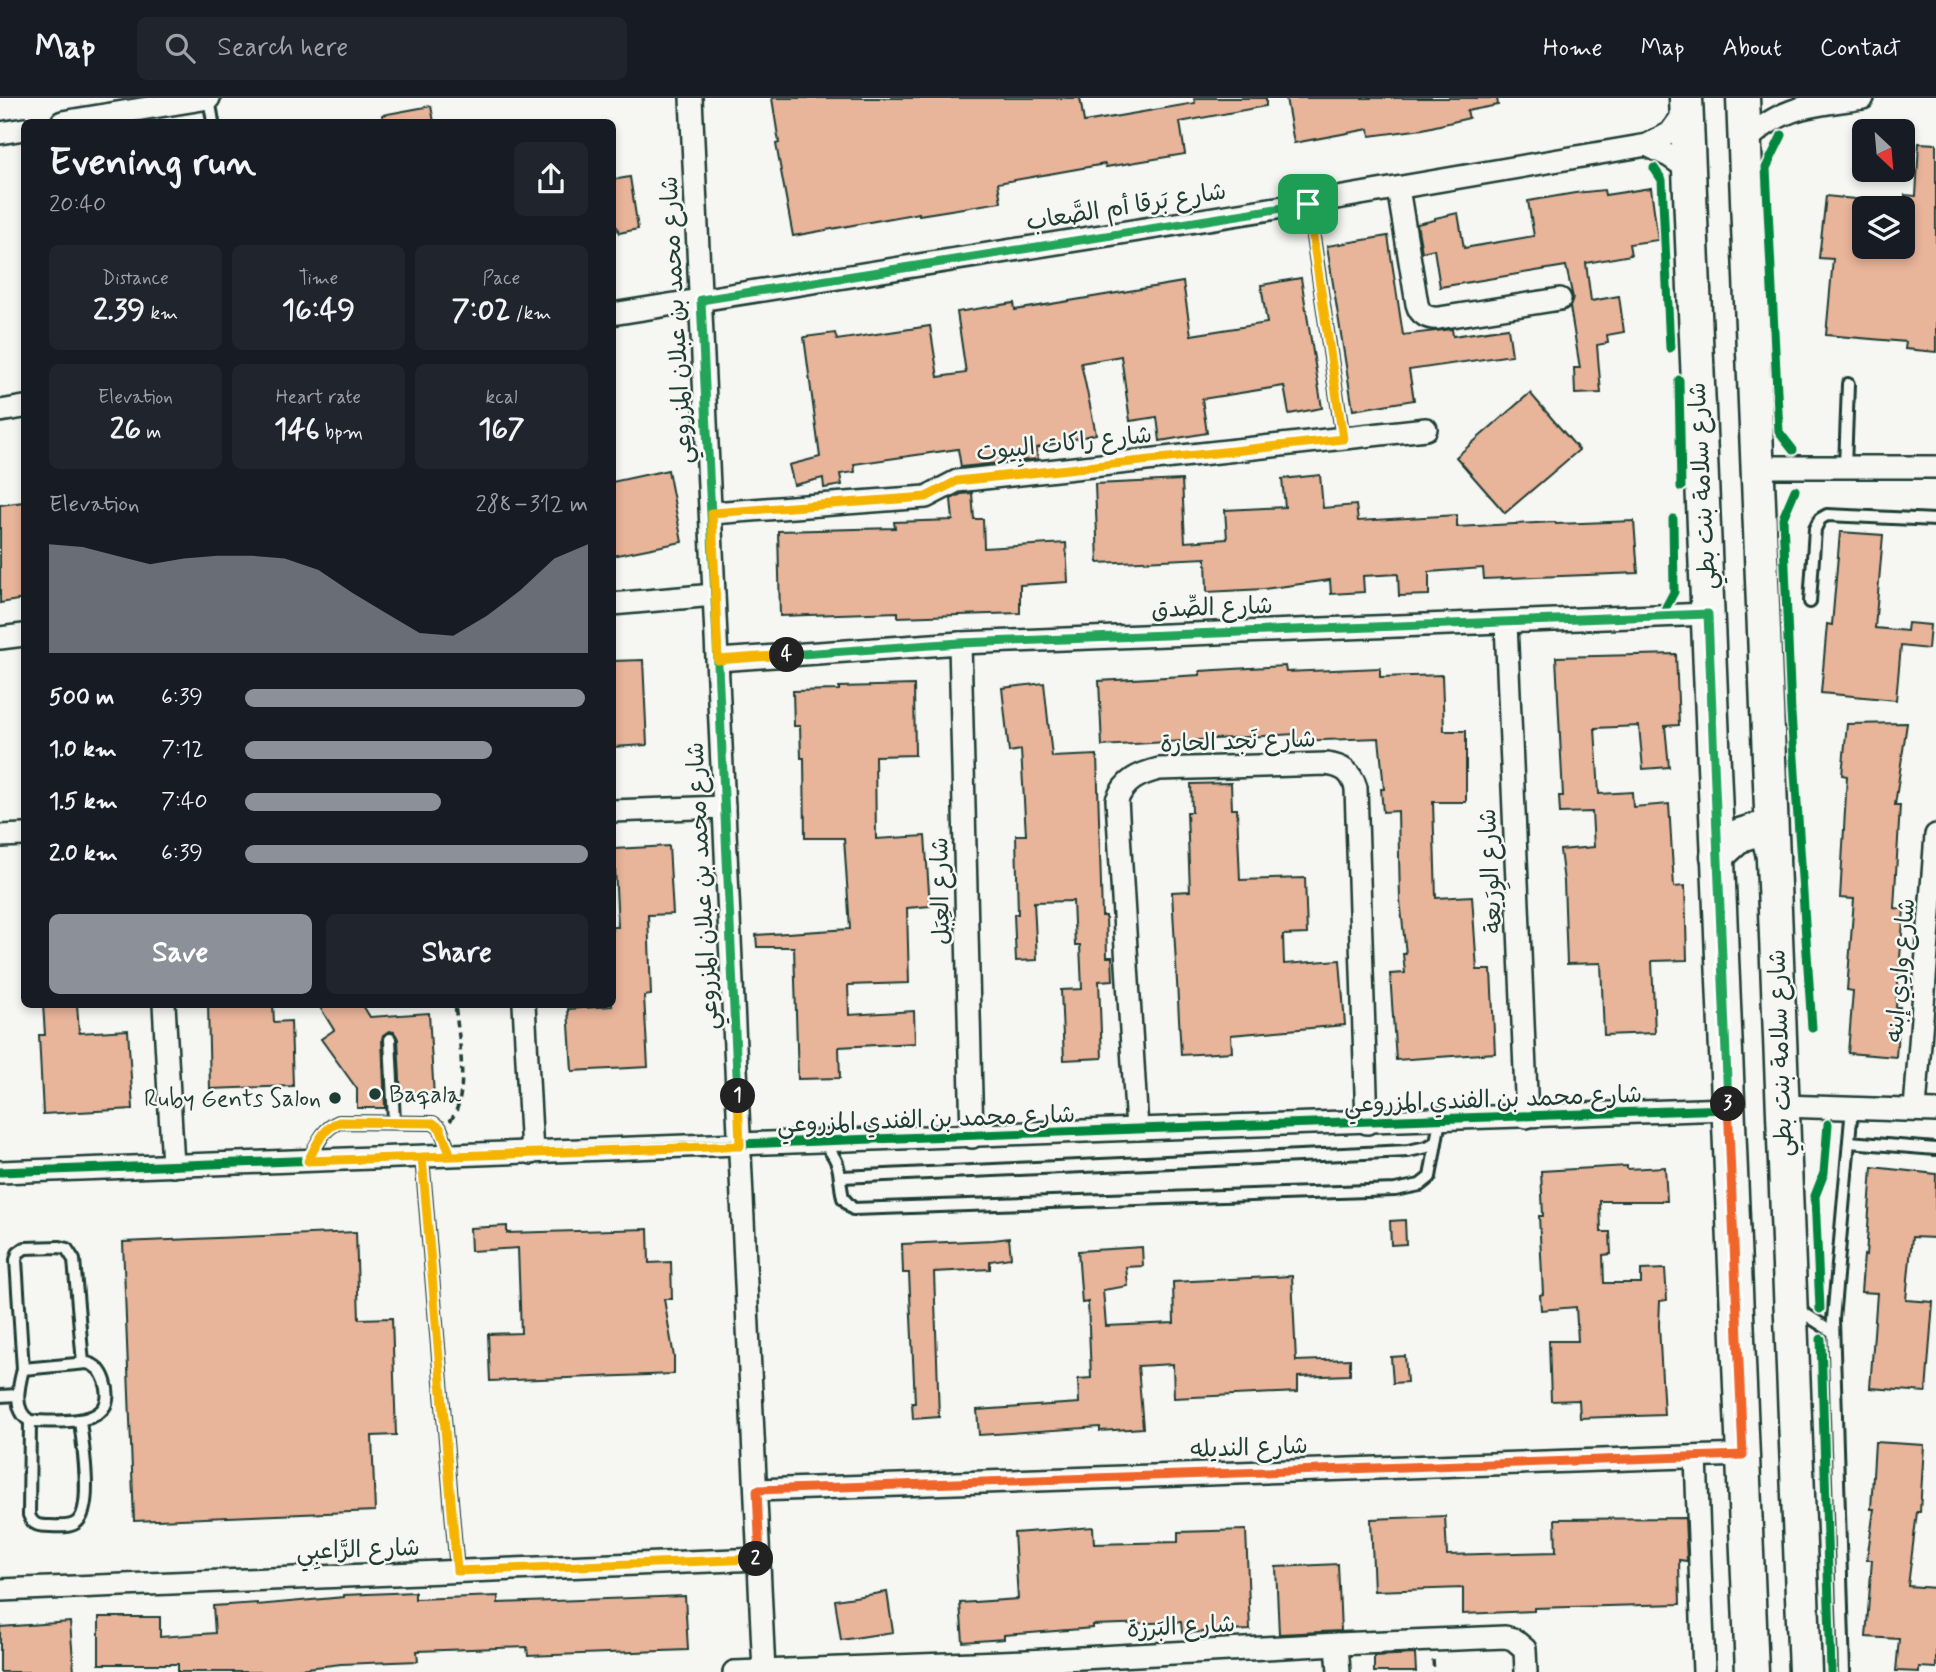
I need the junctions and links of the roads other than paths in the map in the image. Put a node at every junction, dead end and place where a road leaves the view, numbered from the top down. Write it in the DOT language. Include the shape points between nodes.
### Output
graph roads {
  1 [pos="209,98"];
  2 [pos="691,98"];
  3 [pos="1743,98"];
  4 [pos="1774,98"];
  5 [pos="1863,98"];
  6 [pos="1686,105"];
  7 [pos="1811,105"];
  8 [pos="80,119"];
  9 [pos="212,119"];
  10 [pos="21,130"];
  11 [pos="0,133"];
  12 [pos="1744,144"];
  13 [pos="1647,145"];
  14 [pos="1688,169"];
  15 [pos="1398,188"];
  16 [pos="1308,204"];
  17 [pos="1559,299"];
  18 [pos="701,300"];
  19 [pos="616,313"];
  20 [pos="1848,384"];
  21 [pos="21,408"];
  22 [pos="0,411"];
  23 [pos="1426,429"];
  24 [pos="1343,439"];
  25 [pos="1757,467"];
  26 [pos="1845,467"];
  27 [pos="1936,467"];
  28 [pos="712,513"];
  29 [pos="1936,520"];
  30 [pos="715,595"];
  31 [pos="1810,603"];
  32 [pos="616,604"];
  33 [pos="1708,614"];
  34 [pos="1506,623"];
  35 [pos="21,635"];
  36 [pos="0,638"];
  37 [pos="960,643"];
  38 [pos="718,660"];
  39 [pos="724,807"];
  40 [pos="616,811"];
  41 [pos="0,835"];
  42 [pos="21,835"];
  43 [pos="1936,835"];
  44 [pos="1717,856"];
  45 [pos="1773,856"];
  46 [pos="1934,894"];
  47 [pos="164,1008"];
  48 [pos="524,1008"];
  49 [pos="390,1039"];
  50 [pos="1782,1106"];
  51 [pos="1852,1107"];
  52 [pos="1728,1110"];
  53 [pos="1926,1110"];
  54 [pos="1527,1117"];
  55 [pos="1440,1120"];
  56 [pos="394,1122"];
  57 [pos="1367,1123"];
  58 [pos="1136,1129"];
  59 [pos="972,1137"];
  60 [pos="823,1142"];
  61 [pos="1436,1142"];
  62 [pos="1849,1142"];
  63 [pos="740,1146"];
  64 [pos="1936,1149"];
  65 [pos="532,1153"];
  66 [pos="451,1156"];
  67 [pos="422,1157"];
  68 [pos="308,1161"];
  69 [pos="173,1166"];
  70 [pos="0,1172"];
  71 [pos="842,1177"];
  72 [pos="1790,1305"];
  73 [pos="1833,1332"];
  74 [pos="83,1363"];
  75 [pos="23,1368"];
  76 [pos="18,1395"];
  77 [pos="0,1396"];
  78 [pos="80,1420"];
  79 [pos="30,1421"];
  80 [pos="1743,1455"];
  81 [pos="1696,1457"];
  82 [pos="757,1490"];
  83 [pos="760,1559"];
  84 [pos="457,1571"];
  85 [pos="0,1590"];
  86 [pos="1337,1644"];
  87 [pos="1028,1666"];
  88 [pos="764,1671"];
  89 [pos="734,1672"];
  90 [pos="1339,1672"];
  91 [pos="1526,1672"];
  92 [pos="1704,1672"];
  93 [pos="1752,1672"];
  94 [pos="1805,1672"];
  95 [pos="1844,1672"];
  1 -- 8 [label="street"];
  1 -- 9 [label="lane"];
  2 -- 18 [label="street, شارع محمد بن عبلان المزروعي"];
  3 -- 12 [label="main road, شارع سلامة بنت بطي"];
  4 -- 7 [label="street"];
  5 -- 7 [label="street"];
  6 -- 13 [label="street, شارع بَرقا أم الصَّعاب" via="1670,132"];
  6 -- 14 [label="main road, شارع سلامة بنت بطي"];
  7 -- 12 [label="street" via="1767,122"];
  10 -- 11 [label="street"];
  12 -- 25 [label="main road, شارع سلامة بنت بطي"];
  13 -- 14 [label="street"];
  13 -- 15 [label="street, شارع بَرقا أم الصَّعاب"];
  14 -- 33 [label="main road, شارع سلامة بنت بطي"];
  15 -- 16 [label="street, شارع بَرقا أم الصَّعاب"];
  15 -- 17 [label="street" via="1422,314 1439,318"];
  16 -- 18 [label="street, شارع بَرقا أم الصَّعاب"];
  16 -- 24 [label="lane"];
  18 -- 19 [label="street, شارع بَرقا أم الصَّعاب"];
  18 -- 28 [label="street, شارع محمد بن عبلان المزروعي"];
  20 -- 26 [label="lane"];
  21 -- 22 [label="street"];
  23 -- 24 [label="street, شارع راكات البِيوت"];
  24 -- 28 [label="street, شارع راكات البِيوت" via="957,481 926,497"];
  25 -- 26 [label="street"];
  25 -- 45 [label="main road, شارع سلامة بنت بطي"];
  26 -- 27 [label="street"];
  28 -- 30 [label="street, شارع محمد بن عبلان المزروعي"];
  29 -- 31 [label="lane" via="1827,514 1815,528"];
  30 -- 32 [label="street"];
  30 -- 38 [label="street, شارع محمد بن عبلان المزروعي"];
  33 -- 34 [label="street, شارع الصِّدق"];
  33 -- 44 [label="main road, شارع سلامة بنت بطي"];
  34 -- 37 [label="street, شارع الصِّدق"];
  34 -- 54 [label="street, شارع الوِرَيعة"];
  35 -- 36 [label="street"];
  37 -- 38 [label="street, شارع الصِّدق"];
  37 -- 59 [label="street, شارع العِبَل"];
  38 -- 39 [label="street, شارع محمد بن عبلان المزروعي"];
  39 -- 40 [label="street"];
  39 -- 63 [label="street, شارع محمد بن عبلان المزروعي"];
  41 -- 42 [label="street"];
  43 -- 46 [label="street, شارع وادِي إبنه"];
  44 -- 45 [label="main road" via="1740,835 1756,830 1768,835"];
  44 -- 52 [label="main road, شارع سلامة بنت بطي"];
  45 -- 50 [label="main road, شارع سلامة بنت بطي"];
  46 -- 53 [label="street, شارع وادِي إبنه"];
  47 -- 69 [label="street"];
  48 -- 65 [label="street"];
  49 -- 56 [label="lane"];
  50 -- 51 [label="street"];
  50 -- 72 [label="main road, شارع سلامة بنت بطي"];
  51 -- 53 [label="street"];
  51 -- 62 [label="lane"];
  52 -- 54 [label="street, شارع محمد بن الفندي المزروعي"];
  52 -- 80 [label="main road, شارع سلامة بنت بطي"];
  54 -- 55 [label="street, شارع محمد بن الفندي المزروعي"];
  55 -- 57 [label="street, شارع محمد بن الفندي المزروعي"];
  55 -- 61 [label="lane"];
  56 -- 66 [label="lane" via="433,1123 440,1128"];
  56 -- 68 [label="lane" via="334,1124"];
  57 -- 58 [label="street, شارع محمد بن الفندي المزروعي"];
  57 -- 58 [label="street, شارع نَجد الحارة" via="1356,788 1341,766 1326,764 1159,769 1142,773 1121,789 1117,800"];
  58 -- 59 [label="street, شارع محمد بن الفندي المزروعي"];
  59 -- 60 [label="street, شارع محمد بن الفندي المزروعي"];
  60 -- 63 [label="street, شارع محمد بن الفندي المزروعي"];
  60 -- 71 [label="lane" via="837,1160"];
  61 -- 71 [label="lane" via="1408,1151"];
  61 -- 71 [label="lane" via="1430,1177 1420,1185 1395,1190 853,1209 843,1198"];
  62 -- 64 [label="lane"];
  62 -- 73 [label="lane"];
  63 -- 65 [label="street, شارع محمد بن الفندي المزروعي"];
  63 -- 82 [label="street, شارع محمد بن عبلان المزروعي"];
  65 -- 66 [label="street, شارع محمد بن الفندي المزروعي"];
  66 -- 67 [label="street, شارع محمد بن الفندي المزروعي"];
  67 -- 68 [label="street, شارع محمد بن الفندي المزروعي"];
  67 -- 84 [label="lane"];
  68 -- 69 [label="street, شارع محمد بن الفندي المزروعي"];
  69 -- 70 [label="street, شارع محمد بن الفندي المزروعي"];
  72 -- 73 [label="lane"];
  72 -- 94 [label="main road, شارع سلامة بنت بطي"];
  73 -- 95 [label="lane"];
  74 -- 75 [label="lane"];
  74 -- 75 [label="lane" via="75,1260 60,1247 24,1248 16,1260"];
  74 -- 78 [label="lane" via="99,1368 108,1397 100,1413"];
  75 -- 76 [label="lane"];
  76 -- 77 [label="lane"];
  76 -- 79 [label="lane" via="24,1418"];
  78 -- 79 [label="lane"];
  78 -- 79 [label="lane" via="86,1499 78,1522 69,1526 31,1522"];
  80 -- 81 [label="street, شارع النديله"];
  80 -- 93 [label="main road, شارع سلامة بنت بطي"];
  81 -- 82 [label="street, شارع النديله"];
  81 -- 92 [label="street"];
  82 -- 83 [label="street, شارع محمد بن عبلان المزروعي"];
  83 -- 84 [label="street, شارع الرَّاعبِي"];
  83 -- 88 [label="street, شارع محمد بن عبلان المزروعي"];
  84 -- 85 [label="street, شارع الرَّاعبِي"];
  86 -- 87 [label="street, شارع البَرزة"];
  86 -- 90 [label="street"];
  86 -- 91 [label="street, شارع البَرزة" via="1505,1637 1525,1649"];
  87 -- 88 [label="street, شارع البَرزة"];
  88 -- 89 [label="street, شارع البَرزة"];
}
